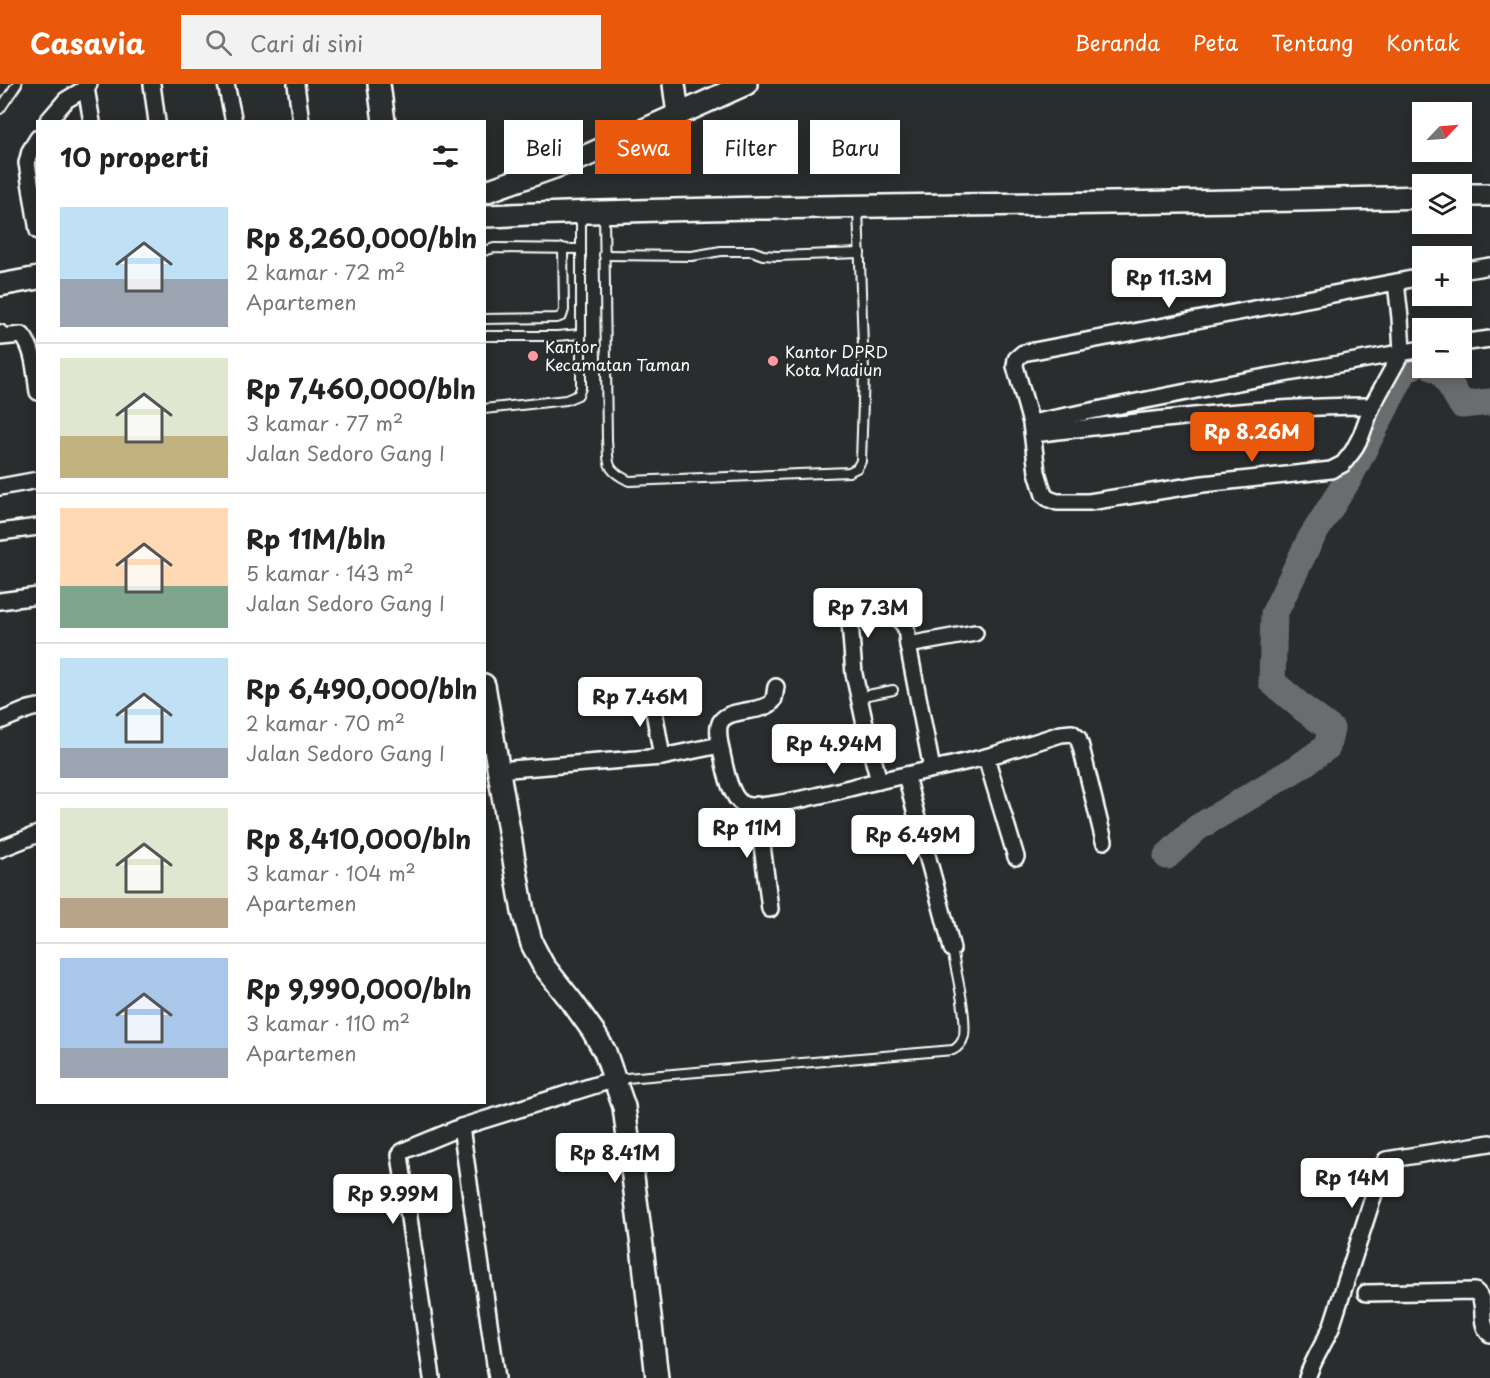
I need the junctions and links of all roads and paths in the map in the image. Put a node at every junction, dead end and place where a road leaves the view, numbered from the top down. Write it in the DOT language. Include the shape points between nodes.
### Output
graph roads {
  1 [pos="17,84"];
  2 [pos="152,84"];
  3 [pos="226,84"];
  4 [pos="296,84"];
  5 [pos="380,84"];
  6 [pos="674,84"];
  7 [pos="746,84"];
  8 [pos="87,86"];
  9 [pos="0,109"];
  10 [pos="678,114"];
  11 [pos="49,120"];
  12 [pos="92,120"];
  13 [pos="157,120"];
  14 [pos="234,120"];
  15 [pos="301,120"];
  16 [pos="384,120"];
  17 [pos="36,141"];
  18 [pos="486,192"];
  19 [pos="1472,195"];
  20 [pos="1490,195"];
  21 [pos="1412,197"];
  22 [pos="858,206"];
  23 [pos="604,211"];
  24 [pos="581,212"];
  25 [pos="486,216"];
  26 [pos="36,219"];
  27 [pos="563,248"];
  28 [pos="580,249"];
  29 [pos="486,250"];
  30 [pos="860,253"];
  31 [pos="604,255"];
  32 [pos="1490,266"];
  33 [pos="1472,269"];
  34 [pos="36,278"];
  35 [pos="1412,280"];
  36 [pos="1396,282"];
  37 [pos="0,285"];
  38 [pos="486,319"];
  39 [pos="580,334"];
  40 [pos="0,336"];
  41 [pos="486,336"];
  42 [pos="1490,339"];
  43 [pos="1472,341"];
  44 [pos="1412,350"];
  45 [pos="1402,351"];
  46 [pos="36,379"];
  47 [pos="1372,406"];
  48 [pos="486,409"];
  49 [pos="1032,429"];
  50 [pos="36,480"];
  51 [pos="0,487"];
  52 [pos="36,527"];
  53 [pos="0,532"];
  54 [pos="36,596"];
  55 [pos="0,601"];
  56 [pos="975,633"];
  57 [pos="908,645"];
  58 [pos="776,687"];
  59 [pos="893,690"];
  60 [pos="651,694"];
  61 [pos="858,697"];
  62 [pos="486,699"];
  63 [pos="36,707"];
  64 [pos="0,721"];
  65 [pos="720,746"];
  66 [pos="662,757"];
  67 [pos="986,757"];
  68 [pos="932,769"];
  69 [pos="499,770"];
  70 [pos="906,775"];
  71 [pos="879,781"];
  72 [pos="757,805"];
  73 [pos="36,835"];
  74 [pos="1104,841"];
  75 [pos="0,849"];
  76 [pos="1016,857"];
  77 [pos="770,909"];
  78 [pos="952,950"];
  79 [pos="615,1079"];
  80 [pos="461,1127"];
  81 [pos="1490,1143"];
  82 [pos="1366,1293"];
  83 [pos="1490,1334"];
  84 [pos="432,1378"];
  85 [pos="497,1378"];
  86 [pos="657,1378"];
  87 [pos="1307,1378"];
  1 -- 9 [label="lane"];
  2 -- 13 [label="street"];
  3 -- 14 [label="street"];
  4 -- 15 [label="street"];
  5 -- 16 [label="street"];
  6 -- 10 [label="street"];
  7 -- 10 [label="street"];
  8 -- 11 [label="street" via="66,100"];
  8 -- 12 [label="street"];
  10 -- 18 [label="street" via="586,156"];
  17 -- 26 [label="street" via="27,164"];
  19 -- 20 [label="street"];
  21 -- 22 [label="street"];
  22 -- 23 [label="street"];
  22 -- 30 [label="lane"];
  23 -- 24 [label="street"];
  23 -- 31 [label="lane"];
  24 -- 25 [label="street"];
  24 -- 28 [label="lane"];
  27 -- 28 [label="lane"];
  27 -- 29 [label="lane"];
  27 -- 38 [label="lane" via="562,316"];
  28 -- 39 [label="lane"];
  30 -- 31 [label="lane" via="777,256 721,251 692,256"];
  30 -- 31 [label="lane" via="864,372 861,461 857,468 849,472 629,481 609,467"];
  32 -- 33 [label="street"];
  34 -- 37 [label="street"];
  35 -- 36 [label="street"];
  36 -- 45 [label="street"];
  36 -- 49 [label="street" via="1023,353 1015,366"];
  39 -- 41 [label="lane"];
  39 -- 48 [label="lane" via="578,395 566,400"];
  40 -- 46 [label="street" via="22,335 27,340"];
  42 -- 43 [label="street"];
  44 -- 45 [label="street"];
  45 -- 47 [label="street"];
  45 -- 49 [label="street"];
  47 -- 49 [label="street" via="1320,406"];
  47 -- 49 [label="street" via="1353,451 1343,464 1331,470 1089,502 1057,502 1044,495"];
  50 -- 51 [label="street"];
  52 -- 53 [label="street"];
  54 -- 55 [label="street"];
  56 -- 57 [label="street"];
  57 -- 61 [label="street" via="906,628 891,615 861,613 852,618"];
  57 -- 68 [label="street"];
  58 -- 65 [label="street" via="771,703 722,719"];
  59 -- 61 [label="lane"];
  60 -- 66 [label="street"];
  61 -- 71 [label="street"];
  62 -- 69 [label="street"];
  63 -- 64 [label="street"];
  65 -- 66 [label="street"];
  65 -- 72 [label="street" via="736,798 744,805"];
  66 -- 69 [label="street"];
  67 -- 68 [label="street"];
  67 -- 74 [label="street" via="1061,734 1076,735"];
  67 -- 76 [label="street"];
  68 -- 70 [label="street"];
  69 -- 79 [label="street" via="532,944 606,1052"];
  70 -- 71 [label="street"];
  70 -- 78 [label="street"];
  71 -- 72 [label="street"];
  72 -- 77 [label="street"];
  73 -- 75 [label="street"];
  78 -- 79 [label="lane" via="964,1024 959,1047 953,1050"];
  79 -- 80 [label="street"];
  79 -- 86 [label="street" via="624,1107"];
  80 -- 84 [label="street" via="400,1155"];
  80 -- 85 [label="street"];
  81 -- 87 [label="street" via="1386,1160 1331,1328"];
  82 -- 83 [label="street" via="1474,1291 1482,1300 1484,1326"];
}
